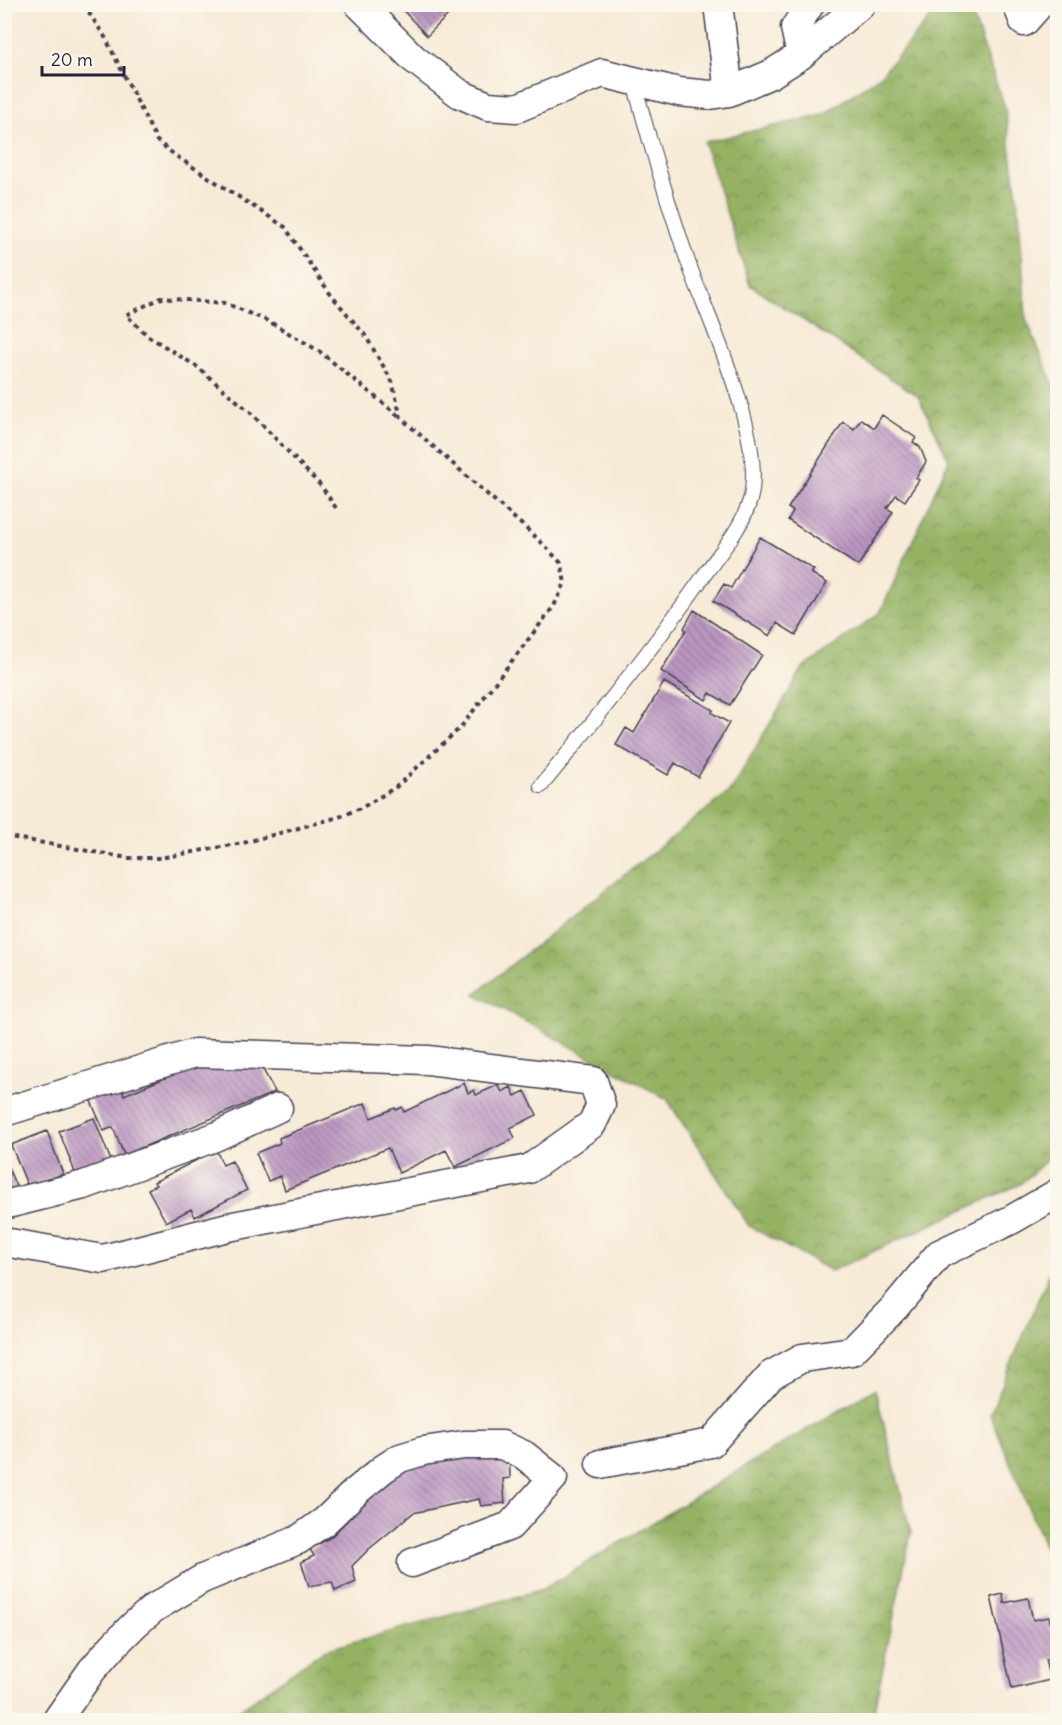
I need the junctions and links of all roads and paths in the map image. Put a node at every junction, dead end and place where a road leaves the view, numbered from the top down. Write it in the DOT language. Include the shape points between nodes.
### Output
graph roads {
  1 [pos="83,4"];
  2 [pos="359,4"];
  3 [pos="718,4"];
  4 [pos="810,4"];
  5 [pos="861,4"];
  6 [pos="1017,4"];
  7 [pos="1040,4"];
  8 [pos="801,55"];
  9 [pos="634,82"];
  10 [pos="729,92"];
  11 [pos="401,418"];
  12 [pos="336,508"];
  13 [pos="541,786"];
  14 [pos="4,836"];
  15 [pos="278,1108"];
  16 [pos="4,1112"];
  17 [pos="1058,1193"];
  18 [pos="4,1205"];
  19 [pos="4,1242"];
  20 [pos="600,1464"];
  21 [pos="412,1563"];
  22 [pos="57,1720"];
  1 -- 11 [label="path" via="105,38 157,141 285,227 331,295 365,335 392,381"];
  2 -- 9 [label="street" via="414,59 460,94 488,106 517,108 602,73"];
  3 -- 10 [label="street"];
  4 -- 8 [label="street" via="795,28"];
  5 -- 8 [label="street"];
  6 -- 7 [label="street" via="1024,22"];
  8 -- 10 [label="street" via="771,74"];
  9 -- 10 [label="street" via="679,92"];
  9 -- 13 [label="lane" via="687,258 735,388 754,473 750,500 738,527 667,628"];
  11 -- 12 [label="path" via="319,351 270,322 225,303 161,298 126,315 250,412 322,487"];
  11 -- 14 [label="path" via="538,539 561,563 565,583 554,606 461,727 396,788 363,807 243,843 160,858 128,858"];
  15 -- 18 [label="street" via="215,1137 84,1185"];
  16 -- 19 [label="street" via="195,1053 428,1060 592,1081 601,1105 592,1124 529,1169 228,1227 104,1259"];
  17 -- 20 [label="street" via="939,1254 852,1351 802,1358 771,1375 711,1443"];
  21 -- 22 [label="street" via="510,1526 553,1478 524,1455 502,1445 464,1445 400,1458 298,1540 202,1579 154,1608 113,1646"];
}
